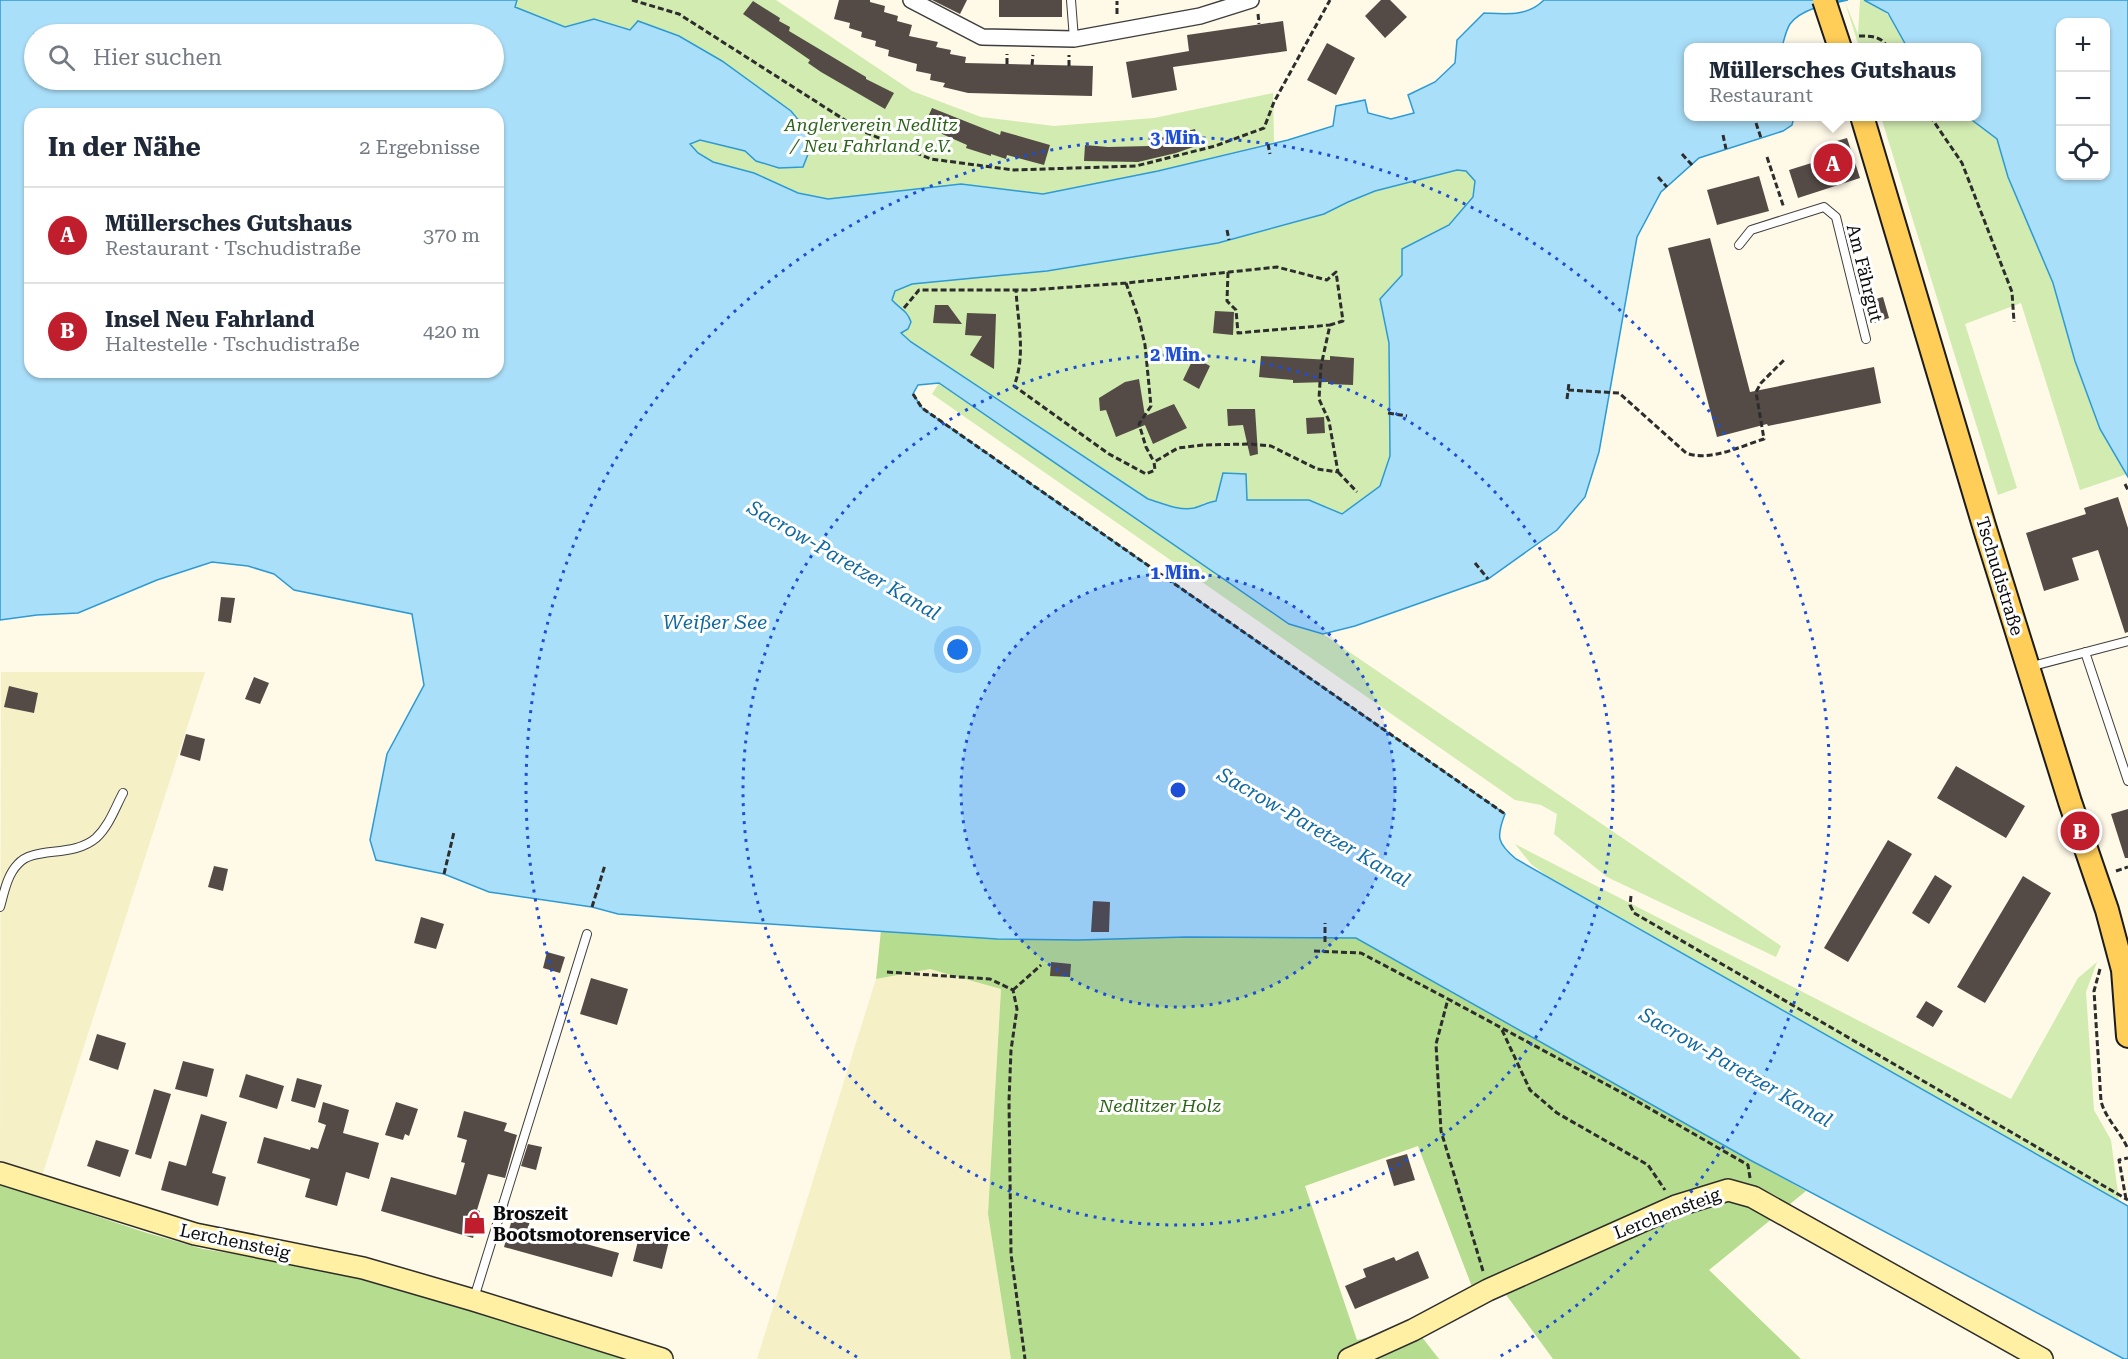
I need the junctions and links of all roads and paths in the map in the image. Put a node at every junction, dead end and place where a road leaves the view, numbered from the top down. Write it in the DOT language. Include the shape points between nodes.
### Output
graph roads {
  1 [pos="632,0"];
  2 [pos="911,0"];
  3 [pos="1071,0"];
  4 [pos="1251,0"];
  5 [pos="1330,0"];
  6 [pos="1824,0"];
  7 [pos="1074,39"];
  8 [pos="1850,42"];
  9 [pos="1886,43"];
  10 [pos="1863,121"];
  11 [pos="1933,121"];
  12 [pos="1756,123"];
  13 [pos="1722,135"];
  14 [pos="1761,138"];
  15 [pos="1268,144"];
  16 [pos="1726,149"];
  17 [pos="1270,154"];
  18 [pos="1682,154"];
  19 [pos="1767,157"];
  20 [pos="1692,165"];
  21 [pos="1658,177"];
  22 [pos="1667,187"];
  23 [pos="1787,219"];
  24 [pos="1227,230"];
  25 [pos="1229,240"];
  26 [pos="1739,245"];
  27 [pos="1228,273"];
  28 [pos="1126,283"];
  29 [pos="1016,291"];
  30 [pos="904,309"];
  31 [pos="2014,322"];
  32 [pos="1330,325"];
  33 [pos="1866,339"];
  34 [pos="1785,360"];
  35 [pos="1569,383"];
  36 [pos="1568,390"];
  37 [pos="913,394"];
  38 [pos="1567,399"];
  39 [pos="1388,413"];
  40 [pos="1407,416"];
  41 [pos="1154,462"];
  42 [pos="1338,472"];
  43 [pos="2125,484"];
  44 [pos="2128,490"];
  45 [pos="1356,492"];
  46 [pos="1474,563"];
  47 [pos="1488,579"];
  48 [pos="2128,641"];
  49 [pos="2085,652"];
  50 [pos="2028,667"];
  51 [pos="2128,781"];
  52 [pos="123,793"];
  53 [pos="1505,814"];
  54 [pos="454,832"];
  55 [pos="605,865"];
  56 [pos="2128,867"];
  57 [pos="2109,873"];
  58 [pos="444,874"];
  59 [pos="1631,896"];
  60 [pos="0,907"];
  61 [pos="592,907"];
  62 [pos="1325,923"];
  63 [pos="587,934"];
  64 [pos="1325,942"];
  65 [pos="1314,951"];
  66 [pos="1041,965"];
  67 [pos="887,972"];
  68 [pos="1013,990"];
  69 [pos="1448,999"];
  70 [pos="1501,1028"];
  71 [pos="2128,1035"];
  72 [pos="2128,1158"];
  73 [pos="0,1173"];
  74 [pos="1753,1197"];
  75 [pos="2127,1199"];
  76 [pos="1676,1206"];
  77 [pos="1488,1290"];
  78 [pos="473,1299"];
  79 [pos="662,1359"];
  80 [pos="1025,1359"];
  81 [pos="1349,1359"];
  82 [pos="2042,1359"];
  1 -- 5 [label="path" via="679,14 862,131 931,159 1014,170 1136,166 1215,146 1264,128 1274,102"];
  2 -- 7 [label="street" via="982,37"];
  3 -- 7 [label="lane"];
  4 -- 7 [label="street" via="1200,16"];
  6 -- 8 [label="main road, bridge"];
  8 -- 9 [label="path" via="1874,36"];
  10 -- 50 [label="main road, Tschudistraße"];
  11 -- 31 [label="path" via="1962,163 2013,292"];
  12 -- 14 [label="path"];
  13 -- 16 [label="path"];
  15 -- 17 [label="path"];
  18 -- 20 [label="path"];
  19 -- 23 [label="path"];
  21 -- 22 [label="path"];
  23 -- 26 [label="lane, Am Fährgut" via="1751,231"];
  23 -- 33 [label="lane, Am Fährgut" via="1824,207 1836,217"];
  24 -- 25 [label="path"];
  27 -- 28 [label="path"];
  27 -- 32 [label="path" via="1227,301 1236,310 1238,333"];
  27 -- 32 [label="path" via="1277,267 1327,280 1336,272 1343,321"];
  28 -- 29 [label="path"];
  28 -- 41 [label="path" via="1145,345 1151,406 1139,424"];
  29 -- 30 [label="path" via="919,290"];
  29 -- 41 [label="path" via="1021,355 1014,386 1109,454 1146,474 1155,470"];
  32 -- 42 [label="path" via="1319,399 1329,421"];
  34 -- 36 [label="path" via="1755,392 1764,439 1706,456 1686,453 1619,393"];
  35 -- 36 [label="path"];
  36 -- 38 [label="path"];
  37 -- 53 [label="path" via="922,408"];
  39 -- 40 [label="path"];
  41 -- 42 [label="path" via="1178,448 1250,444 1271,446 1317,469"];
  42 -- 45 [label="path"];
  43 -- 44 [label="path"];
  46 -- 47 [label="path"];
  48 -- 49 [label="lane"];
  49 -- 50 [label="lane"];
  49 -- 51 [label="lane"];
  50 -- 71 [label="main road, Tschudistraße" via="2117,947"];
  52 -- 60 [label="lane" via="107,825 84,846 27,856 17,864"];
  54 -- 58 [label="path"];
  55 -- 61 [label="path"];
  56 -- 57 [label="path"];
  59 -- 75 [label="path" via="1634,913"];
  62 -- 64 [label="path"];
  63 -- 78 [label="lane"];
  65 -- 69 [label="path" via="1361,952"];
  66 -- 68 [label="path"];
  67 -- 68 [label="path" via="990,979"];
  68 -- 80 [label="path" via="1017,1009 1009,1101 1011,1254"];
  69 -- 70 [label="path"];
  69 -- 77 [label="path" via="1436,1044 1441,1131"];
  70 -- 74 [label="path" via="1748,1165"];
  70 -- 76 [label="path" via="1530,1090 1557,1113 1648,1165"];
  72 -- 75 [label="path" via="2119,1160"];
  73 -- 78 [label="street, Lerchensteig" via="195,1234 363,1268"];
  74 -- 76 [label="street, Lerchensteig" via="1728,1190"];
  74 -- 82 [label="street, Lerchensteig"];
  76 -- 77 [label="street, Lerchensteig"];
  77 -- 81 [label="street, Lerchensteig"];
  78 -- 79 [label="street, Lerchensteig"];
}
